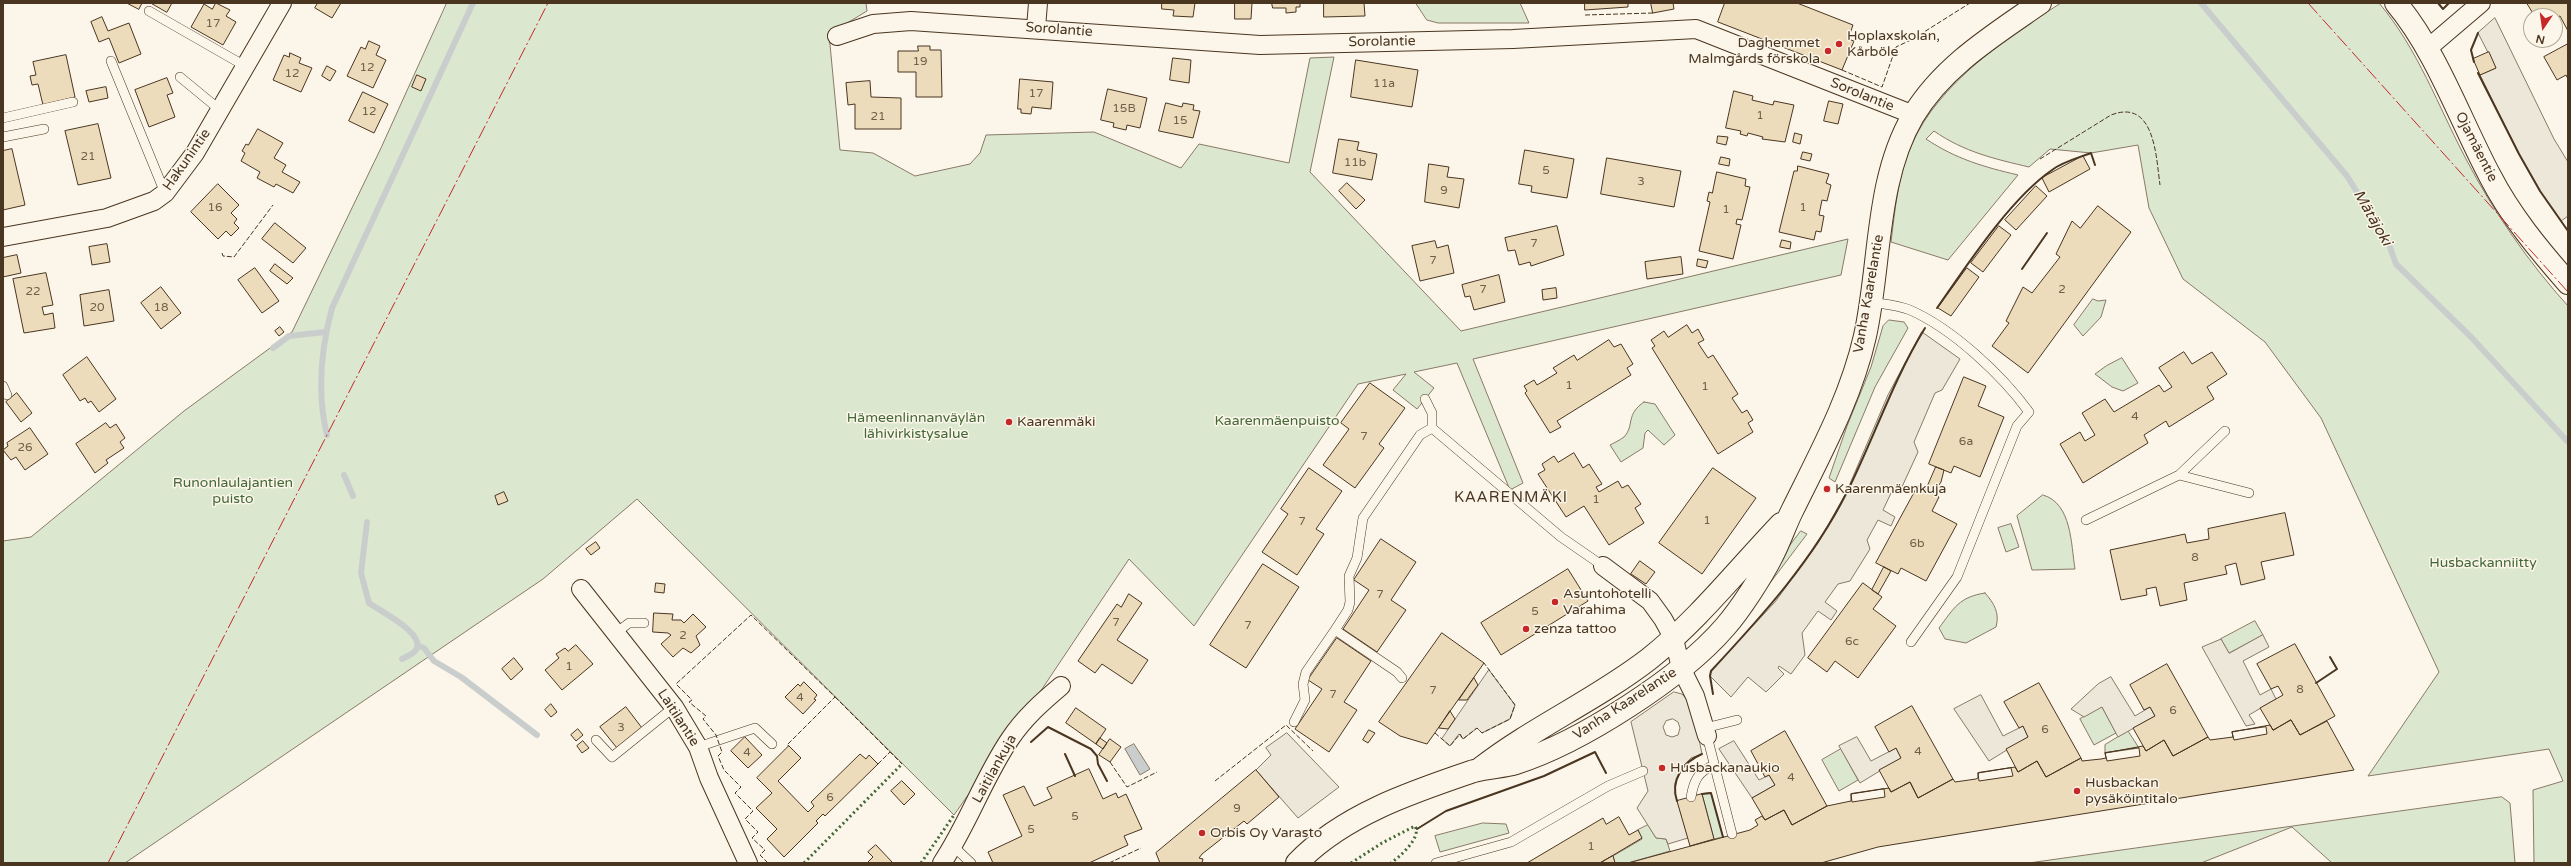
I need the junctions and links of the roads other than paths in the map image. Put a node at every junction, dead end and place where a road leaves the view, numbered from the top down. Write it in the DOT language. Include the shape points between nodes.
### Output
graph roads {
  1 [pos="282,3"];
  2 [pos="1038,3"];
  3 [pos="2040,3"];
  4 [pos="2396,3"];
  5 [pos="2481,3"];
  6 [pos="149,11"];
  7 [pos="1036,28"];
  8 [pos="837,36"];
  9 [pos="2427,49"];
  10 [pos="110,61"];
  11 [pos="245,66"];
  12 [pos="180,77"];
  13 [pos="73,102"];
  14 [pos="220,110"];
  15 [pos="1914,115"];
  16 [pos="3,118"];
  17 [pos="44,129"];
  18 [pos="3,137"];
  19 [pos="165,193"];
  20 [pos="3,237"];
  21 [pos="2568,283"];
  22 [pos="1871,302"];
  23 [pos="3,386"];
  24 [pos="7,395"];
  25 [pos="1424,399"];
  26 [pos="1432,428"];
  27 [pos="2225,431"];
  28 [pos="2179,475"];
  29 [pos="2249,493"];
  30 [pos="1791,513"];
  31 [pos="2086,520"];
  32 [pos="1603,566"];
  33 [pos="581,589"];
  34 [pos="644,623"];
  35 [pos="1335,630"];
  36 [pos="617,632"];
  37 [pos="1674,639"];
  38 [pos="1911,642"];
  39 [pos="1681,668"];
  40 [pos="1402,678"];
  41 [pos="1061,686"];
  42 [pos="674,707"];
  43 [pos="1737,720"];
  44 [pos="1294,722"];
  45 [pos="1706,732"];
  46 [pos="596,740"];
  47 [pos="772,744"];
  48 [pos="698,747"];
  49 [pos="1714,765"];
  50 [pos="1477,770"];
  51 [pos="1643,771"];
  52 [pos="1691,797"];
  53 [pos="1732,834"];
  54 [pos="953,846"];
  55 [pos="748,863"];
  56 [pos="942,863"];
  57 [pos="971,863"];
  58 [pos="1296,863"];
  59 [pos="1436,863"];
  1 -- 11 [label="street, Hakunintie"];
  2 -- 7 [label="street"];
  3 -- 15 [label="main road, Vanha Kaarelantie" via="1985,41 1952,69"];
  4 -- 9 [label="main road, Ojamäentie"];
  5 -- 9 [label="street"];
  6 -- 11 [label="lane"];
  7 -- 8 [label="street, Sorolantie" via="911,21 873,24"];
  7 -- 15 [label="street, Sorolantie" via="1260,45 1513,39 1696,29"];
  9 -- 21 [label="main road, Ojamäentie" via="2490,177 2526,234"];
  10 -- 19 [label="lane"];
  11 -- 14 [label="street, Hakunintie"];
  12 -- 14 [label="lane"];
  13 -- 16 [label="lane"];
  14 -- 19 [label="street, Hakunintie" via="195,153"];
  15 -- 22 [label="main road, Vanha Kaarelantie" via="1900,144 1886,194"];
  17 -- 18 [label="lane"];
  19 -- 20 [label="street, Hakunintie" via="154,201 107,218"];
  22 -- 30 [label="main road, Vanha Kaarelantie" via="1857,366 1833,430"];
  22 -- 38 [label="lane" via="1909,310 1951,336 1995,371 2028,412 2017,426 1957,578"];
  23 -- 24 [label="lane"];
  25 -- 26 [label="lane" via="1432,413"];
  26 -- 32 [label="lane" via="1561,537"];
  26 -- 35 [label="lane" via="1420,435 1363,518 1357,558 1349,576 1348,610"];
  27 -- 28 [label="lane"];
  28 -- 29 [label="lane"];
  28 -- 31 [label="lane"];
  30 -- 37 [label="main road, Vanha Kaarelantie"];
  30 -- 39 [label="main road, Vanha Kaarelantie" via="1771,558 1726,626"];
  32 -- 37 [label="street" via="1650,601"];
  33 -- 36 [label="street, Laitilantie"];
  34 -- 36 [label="lane" via="629,623"];
  35 -- 40 [label="lane"];
  35 -- 44 [label="lane" via="1306,672 1303,684 1305,700"];
  36 -- 42 [label="street, Laitilantie"];
  37 -- 39 [label="street"];
  37 -- 50 [label="main road, Vanha Kaarelantie" via="1635,669 1513,744"];
  39 -- 45 [label="street" via="1695,696"];
  39 -- 50 [label="main road, Vanha Kaarelantie" via="1650,691 1569,740 1515,763"];
  41 -- 54 [label="street, Laitilankuja" via="1024,720 1009,740"];
  42 -- 46 [label="lane" via="612,757"];
  42 -- 48 [label="street, Laitilantie"];
  43 -- 45 [label="lane"];
  45 -- 49 [label="lane"];
  47 -- 48 [label="lane" via="755,728"];
  48 -- 55 [label="street, Laitilantie" via="709,778"];
  49 -- 52 [label="lane" via="1701,771 1694,781"];
  49 -- 53 [label="lane"];
  50 -- 58 [label="main road, Vanha Kaarelantie" via="1350,822 1329,835"];
  51 -- 59 [label="lane" via="1608,786 1511,842"];
  54 -- 56 [label="street, Laitilankuja"];
  54 -- 57 [label="lane"];
}
